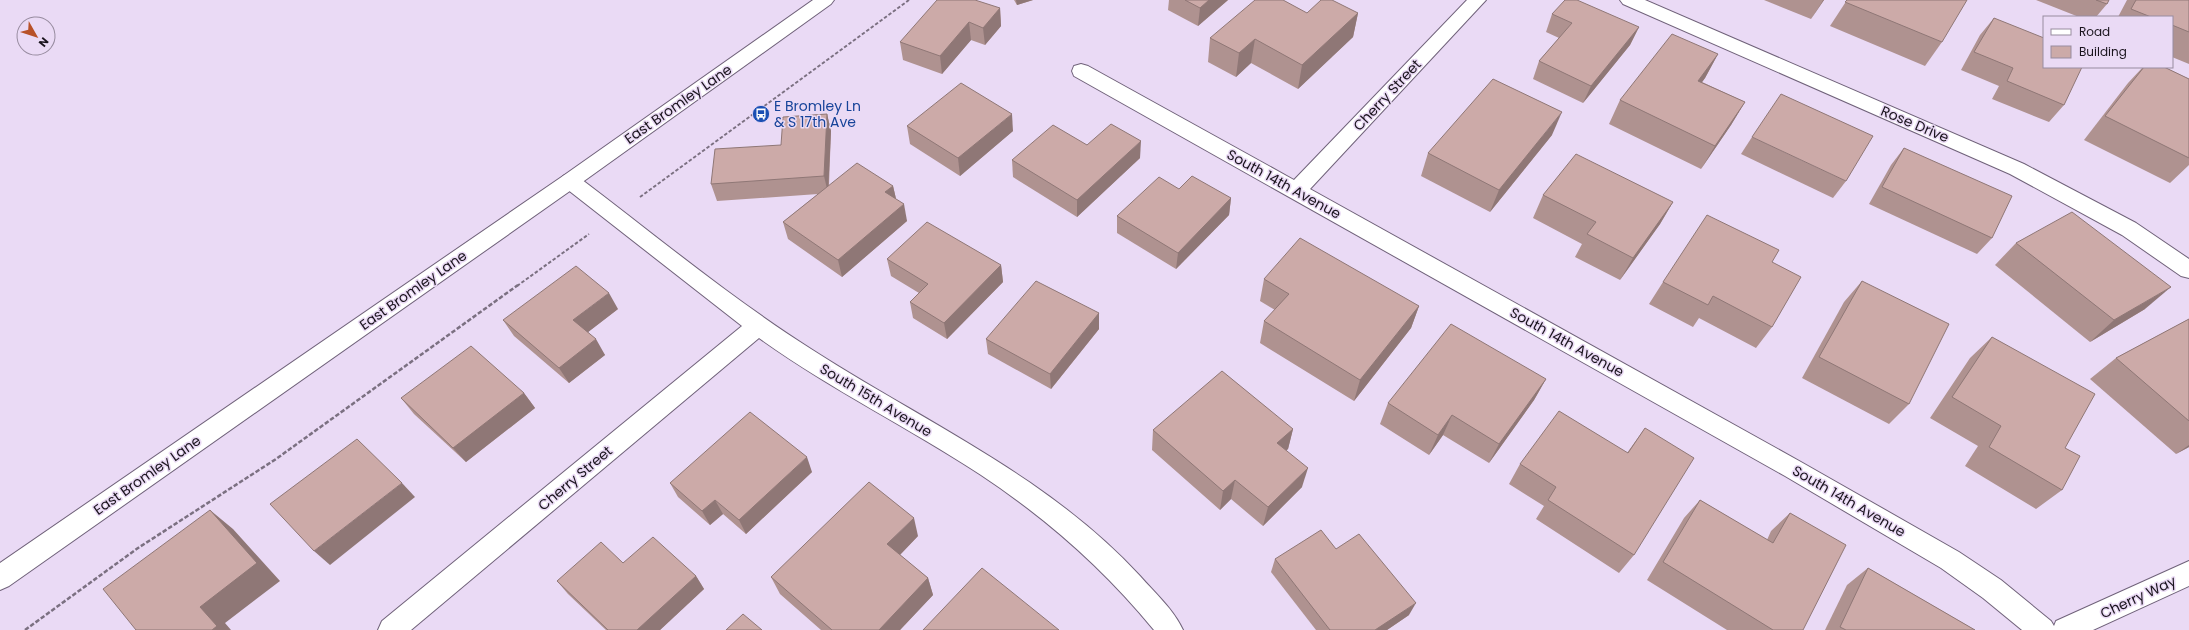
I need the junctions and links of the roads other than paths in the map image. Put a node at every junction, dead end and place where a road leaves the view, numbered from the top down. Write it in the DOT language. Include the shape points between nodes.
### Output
graph roads {
  1 [pos="825,0"];
  2 [pos="1477,0"];
  3 [pos="1629,0"];
  4 [pos="1081,71"];
  5 [pos="570,181"];
  6 [pos="1296,191"];
  7 [pos="2189,270"];
  8 [pos="759,325"];
  9 [pos="2189,573"];
  10 [pos="0,578"];
  11 [pos="390,630"];
  12 [pos="1170,630"];
  13 [pos="2042,630"];
  14 [pos="2065,630"];
  1 -- 5 [label="street, East Bromley Lane"];
  2 -- 6 [label="street, Cherry Street"];
  3 -- 7 [label="street, Rose Drive" via="2017,169 2129,229"];
  4 -- 6 [label="street, South 14th Avenue"];
  5 -- 8 [label="street, South 15th Avenue"];
  5 -- 10 [label="street, East Bromley Lane"];
  6 -- 13 [label="street, South 14th Avenue" via="1787,465 1950,560 1992,589"];
  8 -- 11 [label="street, Cherry Street"];
  8 -- 12 [label="street, South 15th Avenue" via="848,384 969,456 1046,507 1089,542 1136,587"];
  9 -- 14 [label="street, Cherry Way"];
}
